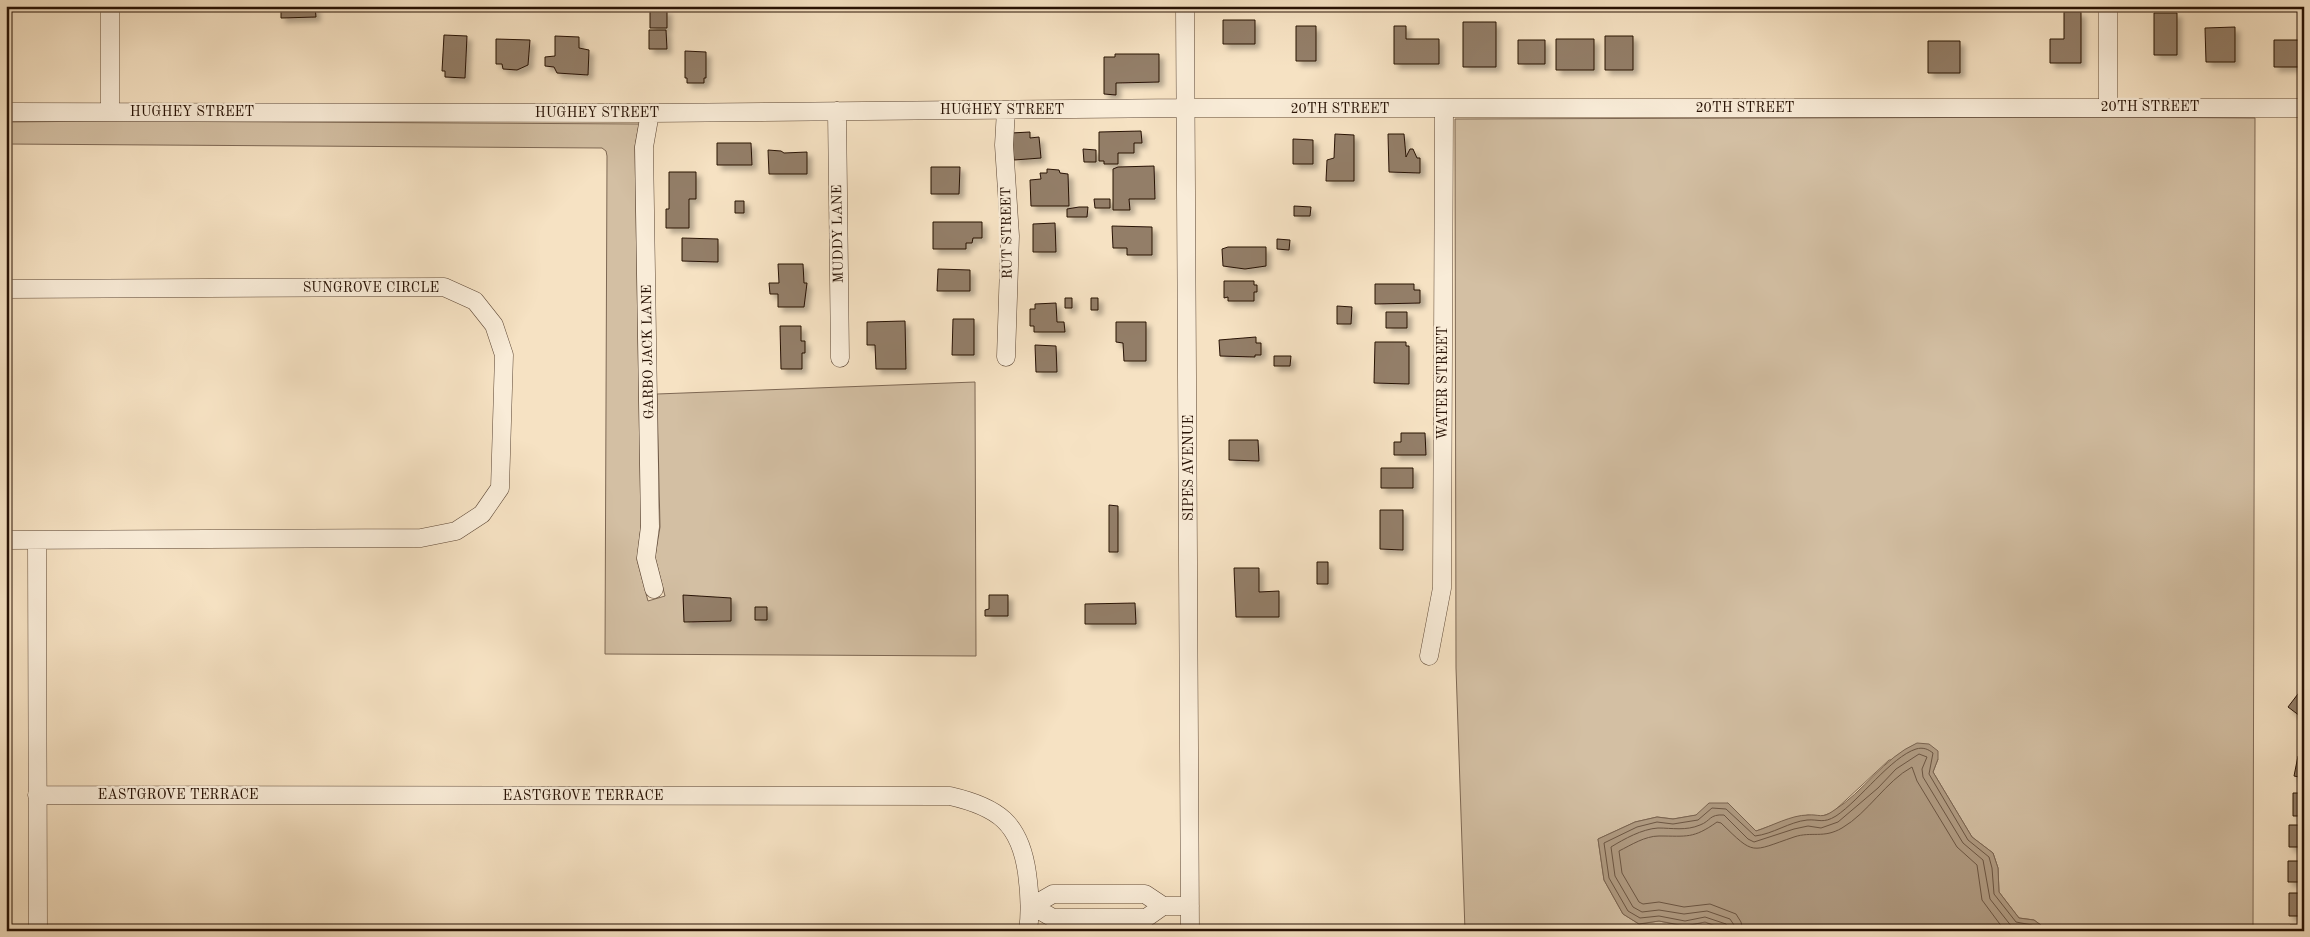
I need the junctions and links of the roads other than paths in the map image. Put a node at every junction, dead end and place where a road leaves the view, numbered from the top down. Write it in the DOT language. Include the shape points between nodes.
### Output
graph roads {
  1 [pos="110,6"];
  2 [pos="1185,6"];
  3 [pos="2108,6"];
  4 [pos="2108,107"];
  5 [pos="1187,108"];
  6 [pos="2304,108"];
  7 [pos="1444,109"];
  8 [pos="1006,110"];
  9 [pos="110,111"];
  10 [pos="837,111"];
  11 [pos="6,112"];
  12 [pos="650,113"];
  13 [pos="6,289"];
  14 [pos="1006,357"];
  15 [pos="840,358"];
  16 [pos="6,540"];
  17 [pos="38,540"];
  18 [pos="654,589"];
  19 [pos="1429,656"];
  20 [pos="37,795"];
  21 [pos="1110,894"];
  22 [pos="1032,906"];
  23 [pos="1163,906"];
  24 [pos="1190,906"];
  25 [pos="1109,918"];
  26 [pos="38,931"];
  27 [pos="1028,931"];
  28 [pos="1190,931"];
  1 -- 9 [label="street"];
  2 -- 5 [label="street, SIPES AVENUE"];
  3 -- 4 [label="street"];
  4 -- 6 [label="street, 20TH STREET"];
  4 -- 7 [label="street, 20TH STREET"];
  5 -- 7 [label="street, 20TH STREET"];
  5 -- 8 [label="street, HUGHEY STREET"];
  5 -- 24 [label="street, SIPES AVENUE"];
  7 -- 19 [label="street, WATER STREET" via="1442,588"];
  8 -- 10 [label="street, HUGHEY STREET"];
  8 -- 14 [label="street, RUT STREET" via="1004,145 1010,236"];
  9 -- 11 [label="street, HUGHEY STREET"];
  9 -- 12 [label="street, HUGHEY STREET"];
  10 -- 12 [label="street, HUGHEY STREET"];
  10 -- 15 [label="street, MUDDY LANE"];
  12 -- 18 [label="street, GARBO JACK LANE" via="644,147 650,527 646,558"];
  13 -- 17 [label="street, SUNGROVE CIRCLE" via="444,287 475,301 494,325 504,355 500,488 482,514 456,532 421,538"];
  16 -- 17 [label="street, SUNGROVE CIRCLE"];
  17 -- 20 [label="street"];
  20 -- 22 [label="street, EASTGROVE TERRACE" via="950,796 975,802 998,815 1015,831 1024,851"];
  20 -- 26 [label="street"];
  21 -- 22 [label="street" via="1053,894"];
  21 -- 23 [label="street" via="1145,894"];
  21 -- 25 [label="street"];
  22 -- 25 [label="street" via="1053,918"];
  22 -- 27 [label="street, EASTGROVE TERRACE"];
  23 -- 24 [label="street"];
  23 -- 25 [label="street" via="1146,918"];
  24 -- 28 [label="street, SIPES AVENUE"];
}
